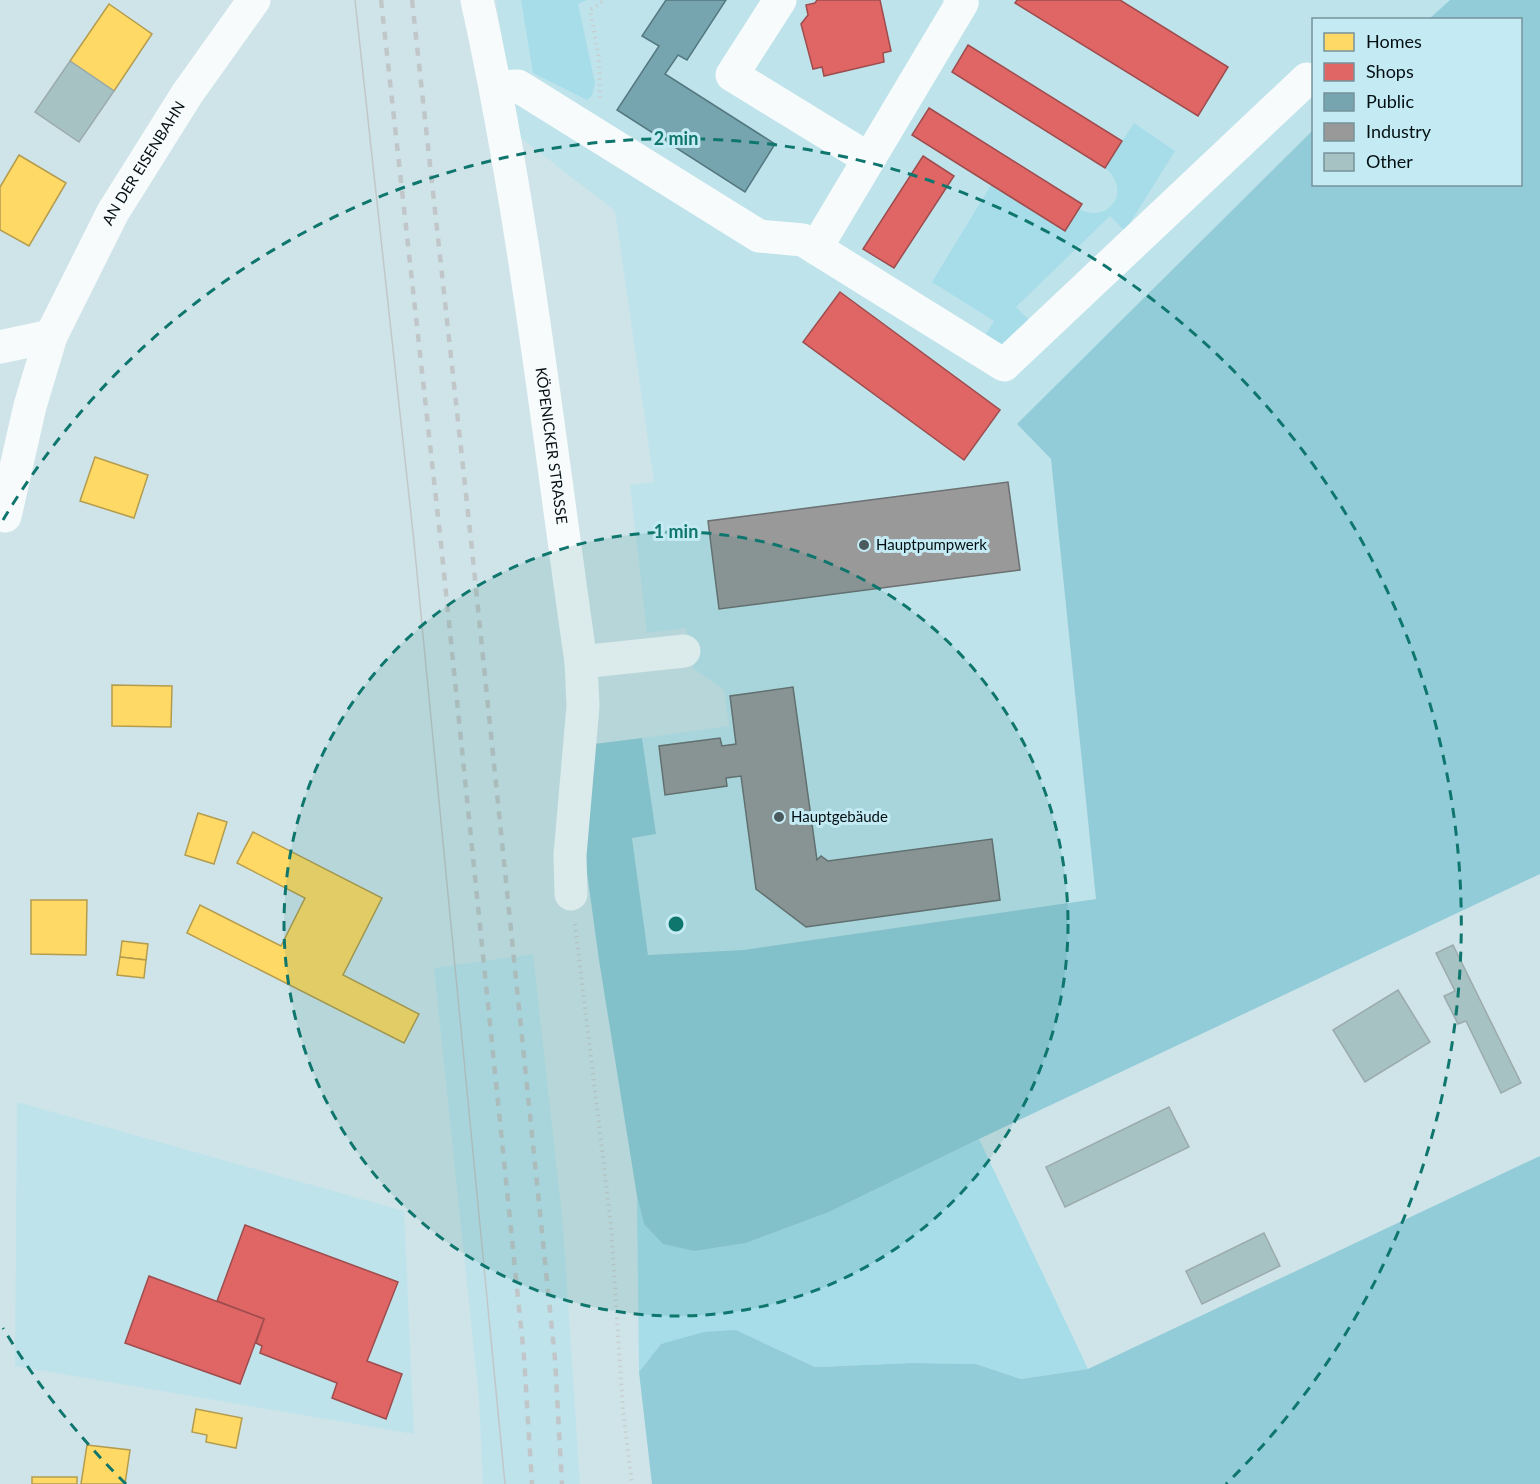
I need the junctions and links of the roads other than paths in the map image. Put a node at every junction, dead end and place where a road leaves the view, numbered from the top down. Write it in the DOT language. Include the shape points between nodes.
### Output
graph roads {
  1 [pos="254,0"];
  2 [pos="477,0"];
  3 [pos="780,0"];
  4 [pos="960,0"];
  5 [pos="1307,79"];
  6 [pos="496,87"];
  7 [pos="869,159"];
  8 [pos="816,248"];
  9 [pos="51,336"];
  10 [pos="0,347"];
  11 [pos="5,516"];
  12 [pos="684,651"];
  13 [pos="581,662"];
  14 [pos="571,894"];
  1 -- 9 [label="street, AN DER EISENBAHN" via="187,94 113,212"];
  2 -- 6 [label="street, KÖPENICKER STRASSE"];
  3 -- 7 [label="street" via="732,75"];
  4 -- 7 [label="street" via="962,3"];
  5 -- 8 [label="street" via="1005,365"];
  6 -- 8 [label="street" via="518,86 759,236 803,240"];
  6 -- 13 [label="street, KÖPENICKER STRASSE" via="522,238"];
  7 -- 8 [label="street"];
  9 -- 10 [label="street"];
  9 -- 11 [label="street, AN DER EISENBAHN" via="30,406"];
  12 -- 13 [label="street"];
  13 -- 14 [label="street, KÖPENICKER STRASSE" via="583,706 570,855"];
}
